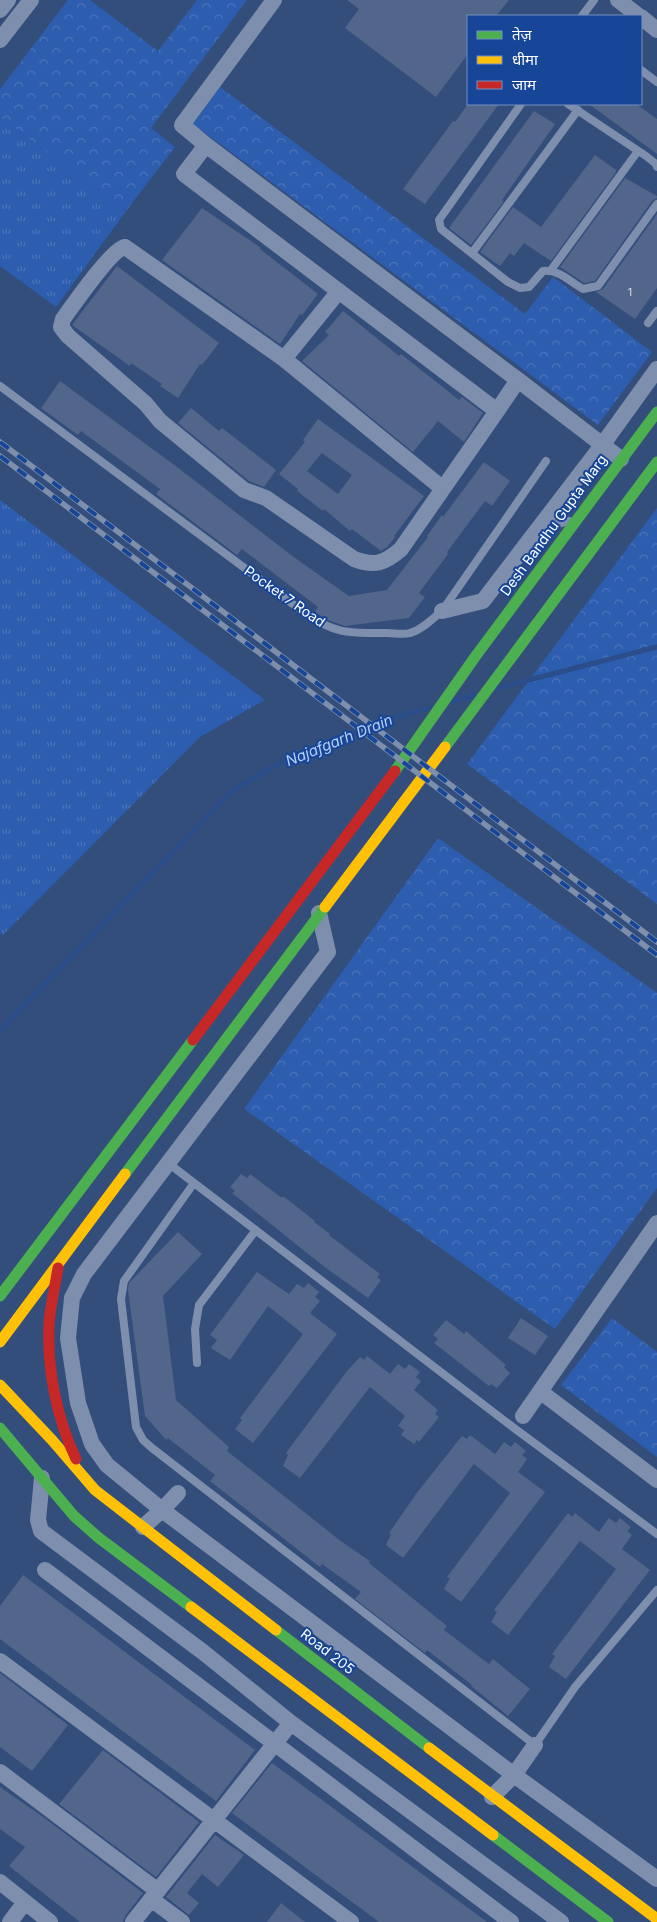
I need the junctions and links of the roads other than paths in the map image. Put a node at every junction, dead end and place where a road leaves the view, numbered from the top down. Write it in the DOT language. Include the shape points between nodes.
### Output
graph roads {
  1 [pos="8,0"];
  2 [pos="31,0"];
  3 [pos="274,0"];
  4 [pos="594,0"];
  5 [pos="618,0"];
  6 [pos="0,10"];
  7 [pos="583,15"];
  8 [pos="637,15"];
  9 [pos="642,19"];
  10 [pos="657,30"];
  11 [pos="0,40"];
  12 [pos="642,71"];
  13 [pos="657,82"];
  14 [pos="519,105"];
  15 [pos="570,105"];
  16 [pos="578,110"];
  17 [pos="206,145"];
  18 [pos="638,151"];
  19 [pos="657,167"];
  20 [pos="657,204"];
  21 [pos="472,253"];
  22 [pos="551,270"];
  23 [pos="339,291"];
  24 [pos="657,311"];
  25 [pos="648,323"];
  26 [pos="284,360"];
  27 [pos="657,369"];
  28 [pos="518,380"];
  29 [pos="0,386"];
  30 [pos="497,411"];
  31 [pos="657,412"];
  32 [pos="602,444"];
  33 [pos="621,459"];
  34 [pos="546,461"];
  35 [pos="657,462"];
  36 [pos="442,488"];
  37 [pos="577,518"];
  38 [pos="537,529"];
  39 [pos="442,611"];
  40 [pos="319,914"];
  41 [pos="168,1163"];
  42 [pos="194,1183"];
  43 [pos="657,1223"];
  44 [pos="256,1230"];
  45 [pos="58,1267"];
  46 [pos="0,1295"];
  47 [pos="0,1342"];
  48 [pos="197,1363"];
  49 [pos="0,1385"];
  50 [pos="541,1392"];
  51 [pos="518,1422"];
  52 [pos="0,1428"];
  53 [pos="0,1449"];
  54 [pos="26,1458"];
  55 [pos="42,1478"];
  56 [pos="191,1479"];
  57 [pos="657,1480"];
  58 [pos="95,1490"];
  59 [pos="178,1492"];
  60 [pos="162,1510"];
  61 [pos="143,1527"];
  62 [pos="657,1534"];
  63 [pos="45,1570"];
  64 [pos="657,1590"];
  65 [pos="0,1662"];
  66 [pos="291,1723"];
  67 [pos="274,1743"];
  68 [pos="535,1745"];
  69 [pos="0,1772"];
  70 [pos="514,1775"];
  71 [pos="492,1797"];
  72 [pos="214,1820"];
  73 [pos="657,1879"];
  74 [pos="0,1882"];
  75 [pos="154,1895"];
  76 [pos="25,1902"];
  77 [pos="657,1919"];
  78 [pos="10,1922"];
  79 [pos="50,1922"];
  80 [pos="133,1922"];
  81 [pos="182,1922"];
  82 [pos="351,1922"];
  83 [pos="512,1922"];
  84 [pos="561,1922"];
  85 [pos="608,1922"];
  1 -- 6 [label="street"];
  2 -- 11 [label="street"];
  3 -- 17 [label="street" via="182,125"];
  4 -- 7 [label="lane"];
  5 -- 8 [label="street"];
  9 -- 10 [label="street"];
  12 -- 13 [label="lane"];
  14 -- 21 [label="lane" via="439,220 442,229"];
  15 -- 16 [label="lane"];
  16 -- 18 [label="lane"];
  16 -- 21 [label="lane"];
  17 -- 23 [label="street" via="184,174"];
  17 -- 28 [label="street"];
  18 -- 19 [label="lane"];
  18 -- 22 [label="lane"];
  20 -- 22 [label="lane" via="598,286 583,289"];
  21 -- 22 [label="lane" via="520,288 528,287 544,271"];
  23 -- 26 [label="street"];
  23 -- 30 [label="street"];
  24 -- 25 [label="lane"];
  26 -- 36 [label="street"];
  26 -- 36 [label="street" via="125,247 119,248 107,262 63,319 61,327 146,404 160,421 244,490 266,498 354,559 366,564 390,559 401,549"];
  27 -- 32 [label="street, Pocket 7 Road"];
  28 -- 30 [label="street"];
  28 -- 32 [label="street"];
  29 -- 39 [label="lane, Pocket 7 Road" via="321,624 337,631 356,633 410,633"];
  30 -- 36 [label="street"];
  31 -- 33 [label="street, Desh Bandhu Gupta Marg"];
  32 -- 33 [label="street"];
  32 -- 38 [label="street, Pocket 7 Road"];
  33 -- 37 [label="street, Desh Bandhu Gupta Marg"];
  34 -- 39 [label="lane"];
  35 -- 40 [label="street"];
  37 -- 38 [label="lane"];
  37 -- 46 [label="street, Desh Bandhu Gupta Marg" via="400,765"];
  38 -- 39 [label="street, Pocket 7 Road" via="483,601"];
  40 -- 41 [label="street" via="328,952"];
  40 -- 45 [label="street"];
  41 -- 42 [label="lane"];
  41 -- 60 [label="street" via="84,1274 72,1298 68,1338 78,1403 92,1444 107,1465"];
  42 -- 44 [label="lane"];
  42 -- 56 [label="lane" via="124,1281 121,1299 136,1427 143,1440"];
  43 -- 50 [label="street"];
  44 -- 48 [label="lane" via="199,1304 195,1329"];
  44 -- 51 [label="lane"];
  45 -- 47 [label="street"];
  45 -- 58 [label="street" via="49,1331 55,1396 69,1446"];
  49 -- 58 [label="street, Road 205"];
  50 -- 51 [label="street"];
  50 -- 57 [label="street"];
  51 -- 62 [label="lane"];
  52 -- 54 [label="street"];
  53 -- 54 [label="street"];
  54 -- 55 [label="street"];
  55 -- 66 [label="street" via="38,1520 41,1531 203,1652"];
  55 -- 85 [label="street" via="74,1516 99,1538"];
  56 -- 59 [label="lane"];
  56 -- 68 [label="lane"];
  58 -- 61 [label="street, Road 205"];
  59 -- 60 [label="street"];
  60 -- 61 [label="street"];
  60 -- 70 [label="street"];
  61 -- 71 [label="street, Road 205"];
  63 -- 67 [label="street"];
  64 -- 68 [label="lane" via="576,1688"];
  65 -- 72 [label="street"];
  66 -- 67 [label="street"];
  66 -- 84 [label="street"];
  67 -- 72 [label="street"];
  67 -- 83 [label="street"];
  68 -- 70 [label="street"];
  69 -- 75 [label="street"];
  70 -- 71 [label="street"];
  70 -- 73 [label="street"];
  71 -- 77 [label="street, Road 205"];
  72 -- 75 [label="street"];
  72 -- 82 [label="street"];
  74 -- 76 [label="street"];
  75 -- 80 [label="street"];
  75 -- 81 [label="street"];
  76 -- 78 [label="street"];
  76 -- 79 [label="street"];
}
